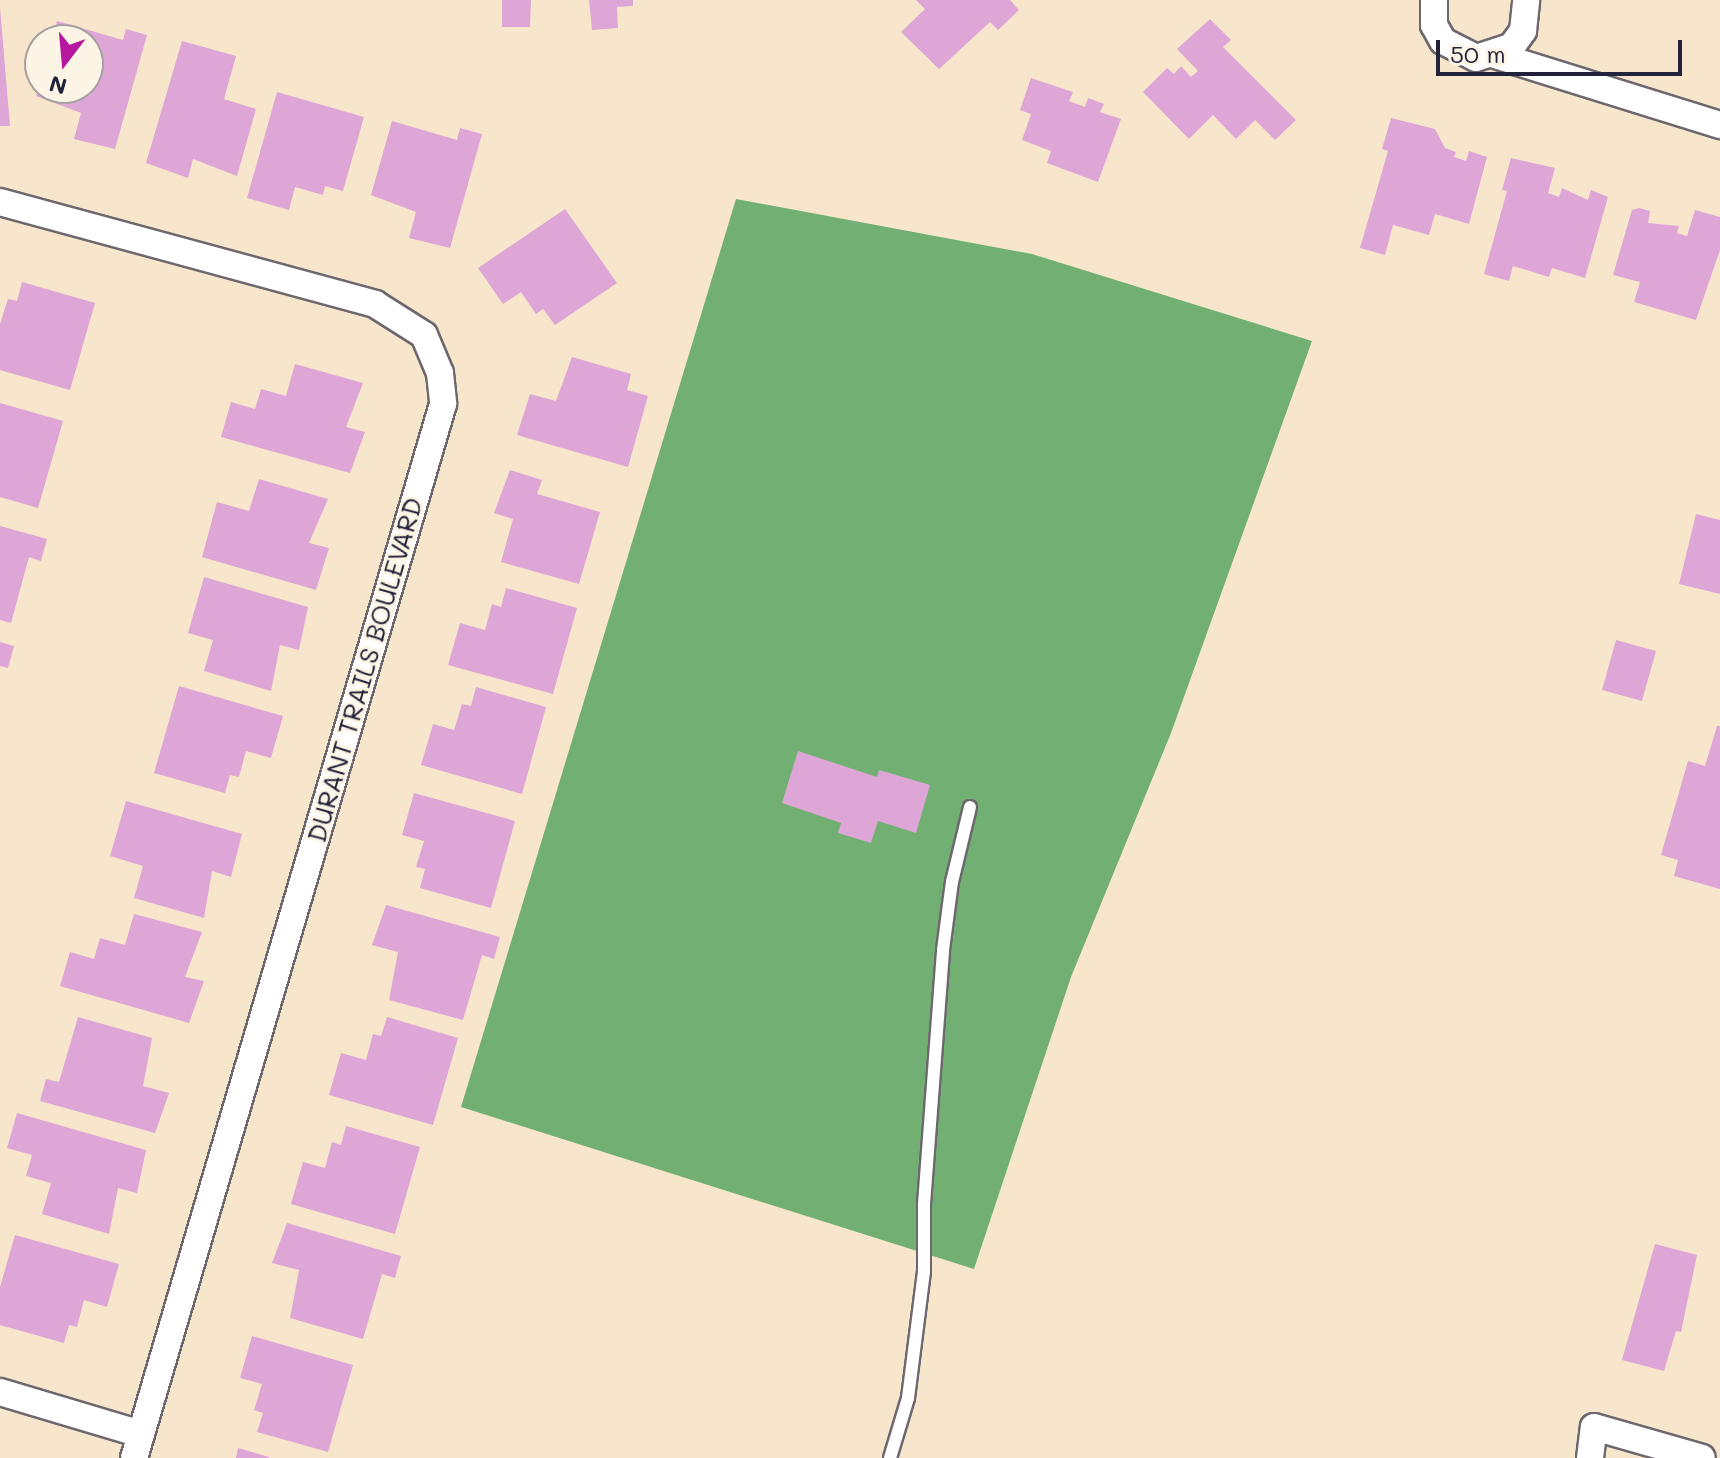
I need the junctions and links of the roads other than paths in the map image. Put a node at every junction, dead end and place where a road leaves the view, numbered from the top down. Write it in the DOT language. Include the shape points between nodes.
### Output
graph roads {
  1 [pos="1434,0"];
  2 [pos="1526,0"];
  3 [pos="1495,55"];
  4 [pos="1720,125"];
  5 [pos="0,202"];
  6 [pos="970,807"];
  7 [pos="0,1392"];
  8 [pos="138,1446"];
  9 [pos="890,1458"];
  10 [pos="1590,1458"];
  11 [pos="1702,1458"];
  1 -- 3 [label="street" via="1434,25 1443,41 1476,58"];
  2 -- 3 [label="street" via="1523,31 1512,46"];
  3 -- 4 [label="street"];
  5 -- 8 [label="street, DURANT TRAILS BOULEVARD" via="375,304 424,335 440,373 443,404"];
  6 -- 9 [label="lane" via="943,950 924,1204 924,1272 908,1398"];
  7 -- 8 [label="street, DURANT TRAILS BOULEVARD"];
  10 -- 11 [label="street" via="1594,1427"];
}
